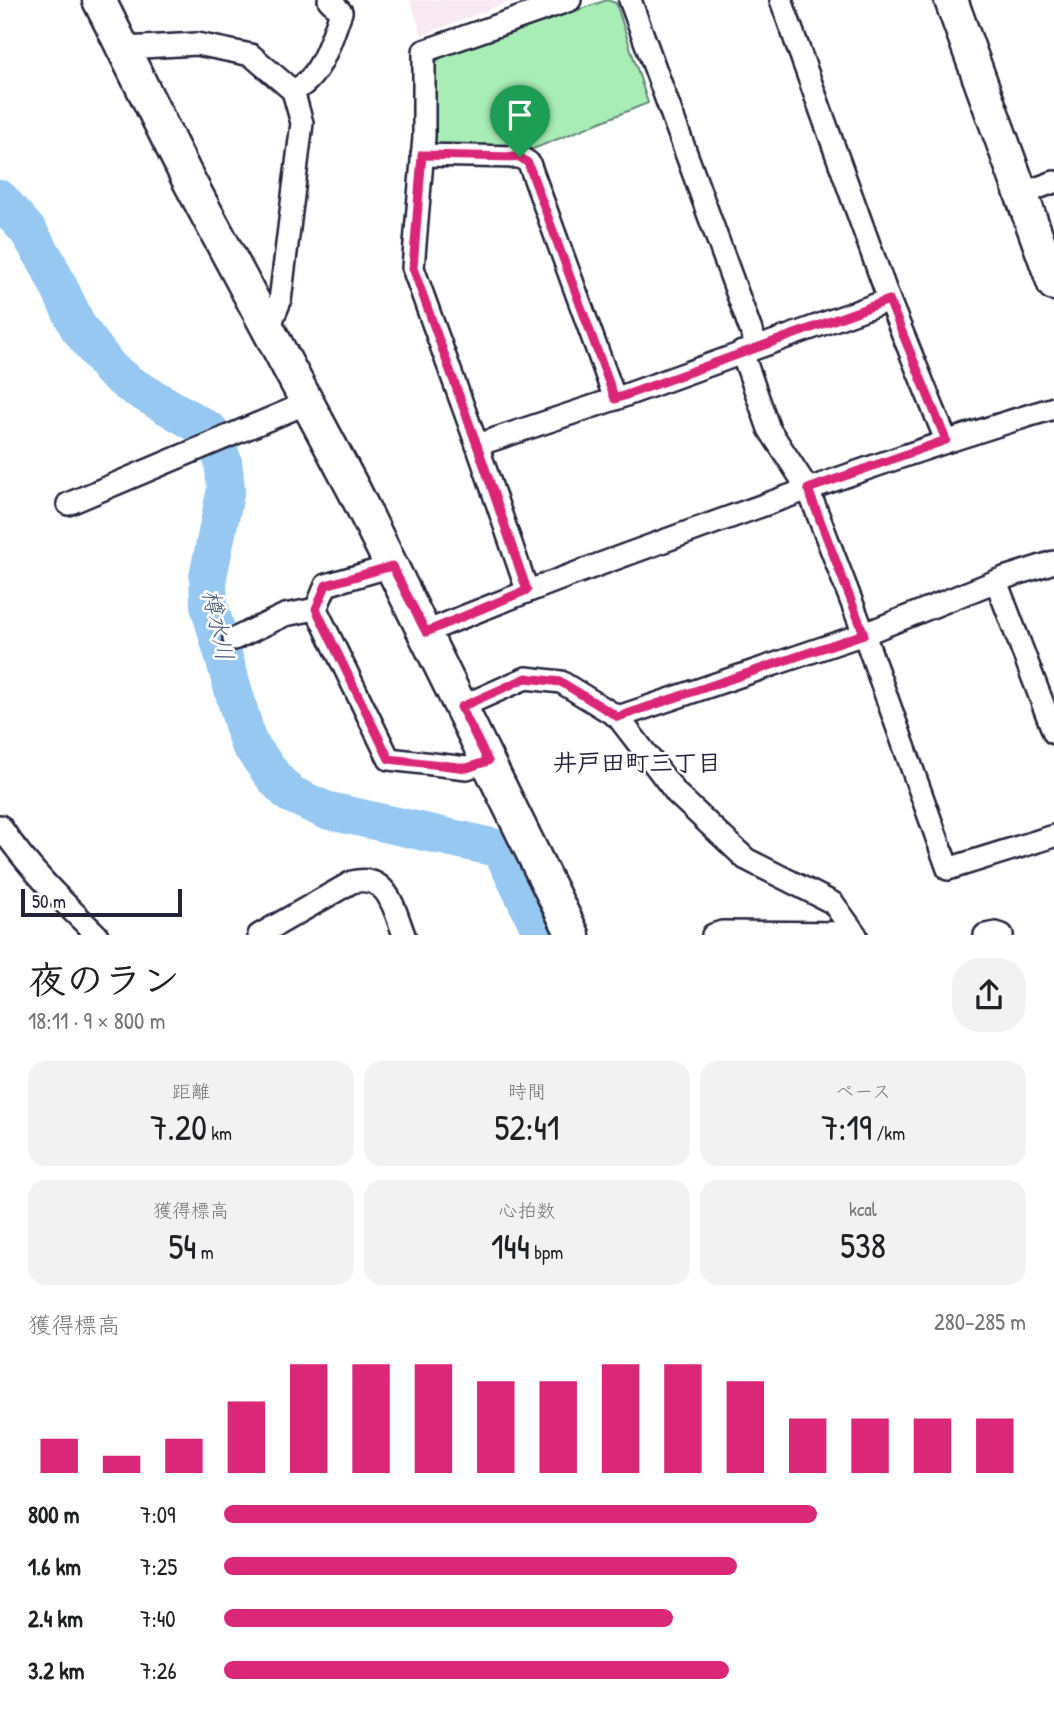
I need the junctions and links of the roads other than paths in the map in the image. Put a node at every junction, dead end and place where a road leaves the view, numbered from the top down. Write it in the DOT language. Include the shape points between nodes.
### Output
graph roads {
  1 [pos="99,0"];
  2 [pos="329,0"];
  3 [pos="570,0"];
  4 [pos="629,0"];
  5 [pos="781,0"];
  6 [pos="951,0"];
  7 [pos="124,48"];
  8 [pos="293,91"];
  9 [pos="422,155"];
  10 [pos="1054,182"];
  11 [pos="1021,194"];
  12 [pos="1054,284"];
  13 [pos="889,300"];
  14 [pos="268,330"];
  15 [pos="749,349"];
  16 [pos="615,399"];
  17 [pos="307,403"];
  18 [pos="1054,408"];
  19 [pos="946,440"];
  20 [pos="477,445"];
  21 [pos="808,489"];
  22 [pos="68,504"];
  23 [pos="1054,562"];
  24 [pos="392,566"];
  25 [pos="996,581"];
  26 [pos="527,590"];
  27 [pos="316,609"];
  28 [pos="426,632"];
  29 [pos="864,634"];
  30 [pos="234,639"];
  31 [pos="461,707"];
  32 [pos="618,717"];
  33 [pos="1054,733"];
  34 [pos="488,761"];
  35 [pos="0,826"];
  36 [pos="1054,836"];
  37 [pos="855,934"];
  38 [pos="97,935"];
  39 [pos="260,935"];
  40 [pos="404,935"];
  41 [pos="573,935"];
  42 [pos="713,935"];
  43 [pos="985,935"];
  44 [pos="1002,935"];
  1 -- 7 [label="street"];
  2 -- 8 [label="street" via="341,12 330,42 312,75"];
  3 -- 9 [label="street" via="424,51"];
  4 -- 15 [label="street"];
  5 -- 13 [label="street"];
  6 -- 11 [label="street"];
  7 -- 8 [label="street" via="197,44 250,55"];
  7 -- 14 [label="street"];
  8 -- 14 [label="street" via="302,123 280,301"];
  9 -- 16 [label="street" via="520,157 528,163"];
  9 -- 20 [label="street" via="413,268"];
  10 -- 11 [label="street"];
  11 -- 12 [label="street"];
  13 -- 15 [label="street"];
  13 -- 19 [label="street"];
  14 -- 17 [label="street"];
  15 -- 16 [label="street"];
  15 -- 21 [label="street" via="769,429"];
  16 -- 20 [label="street"];
  17 -- 22 [label="street"];
  17 -- 24 [label="street"];
  18 -- 19 [label="street"];
  19 -- 21 [label="street"];
  20 -- 26 [label="street"];
  21 -- 26 [label="street"];
  21 -- 29 [label="street"];
  23 -- 25 [label="street"];
  24 -- 27 [label="street" via="326,585"];
  24 -- 28 [label="street"];
  25 -- 29 [label="street"];
  25 -- 33 [label="street"];
  26 -- 28 [label="street"];
  27 -- 30 [label="street" via="285,615"];
  27 -- 34 [label="street" via="389,759 467,768"];
  28 -- 31 [label="street"];
  29 -- 32 [label="street"];
  29 -- 36 [label="street" via="948,869"];
  31 -- 32 [label="street" via="526,678 561,682"];
  31 -- 34 [label="street"];
  32 -- 37 [label="street" via="677,794 746,859 834,903"];
  34 -- 41 [label="street"];
  35 -- 38 [label="street" via="53,891"];
  37 -- 42 [label="street"];
  39 -- 40 [label="street" via="364,879 387,892"];
  43 -- 44 [label="street"];
}
